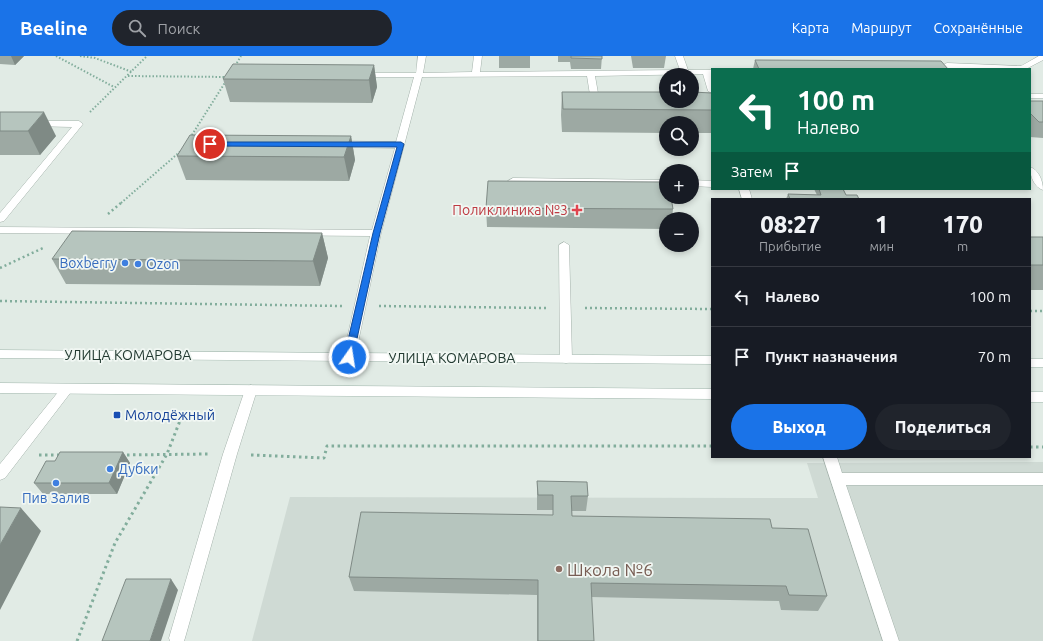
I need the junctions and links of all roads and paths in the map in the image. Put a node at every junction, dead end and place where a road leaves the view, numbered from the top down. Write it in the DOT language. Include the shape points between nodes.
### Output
graph roads {
  1 [pos="56,56"];
  2 [pos="80,56"];
  3 [pos="147,56"];
  4 [pos="241,56"];
  5 [pos="422,56"];
  6 [pos="478,56"];
  7 [pos="679,56"];
  8 [pos="1043,57"];
  9 [pos="234,67"];
  10 [pos="683,68"];
  11 [pos="949,68"];
  12 [pos="1012,68"];
  13 [pos="132,72"];
  14 [pos="699,72"];
  15 [pos="709,72"];
  16 [pos="659,73"];
  17 [pos="350,74"];
  18 [pos="591,74"];
  19 [pos="419,75"];
  20 [pos="476,75"];
  21 [pos="128,76"];
  22 [pos="711,85"];
  23 [pos="114,87"];
  24 [pos="611,101"];
  25 [pos="24,124"];
  26 [pos="79,124"];
  27 [pos="190,138"];
  28 [pos="186,144"];
  29 [pos="329,144"];
  30 [pos="401,144"];
  31 [pos="1031,171"];
  32 [pos="505,181"];
  33 [pos="659,183"];
  34 [pos="699,183"];
  35 [pos="711,184"];
  36 [pos="1043,187"];
  37 [pos="0,219"];
  38 [pos="0,230"];
  39 [pos="88,231"];
  40 [pos="376,233"];
  41 [pos="564,245"];
  42 [pos="47,247"];
  43 [pos="0,268"];
  44 [pos="1031,311"];
  45 [pos="1043,311"];
  46 [pos="0,354"];
  47 [pos="349,357"];
  48 [pos="566,359"];
  49 [pos="711,360"];
  50 [pos="1031,363"];
  51 [pos="1043,363"];
  52 [pos="0,388"];
  53 [pos="67,389"];
  54 [pos="251,390"];
  55 [pos="711,394"];
  56 [pos="1031,397"];
  57 [pos="1043,397"];
  58 [pos="183,413"];
  59 [pos="711,446"];
  60 [pos="1031,447"];
  61 [pos="1043,447"];
  62 [pos="167,454"];
  63 [pos="230,454"];
  64 [pos="15,455"];
  65 [pos="68,455"];
  66 [pos="114,455"];
  67 [pos="830,458"];
  68 [pos="0,474"];
  69 [pos="838,479"];
  70 [pos="1043,479"];
  71 [pos="177,638"];
  72 [pos="77,641"];
  73 [pos="891,641"];
  1 -- 23 [label="path"];
  2 -- 13 [label="path" via="95,58"];
  3 -- 13 [label="path"];
  4 -- 9 [label="path"];
  5 -- 19 [label="main road"];
  6 -- 20 [label="main road"];
  7 -- 10 [label="main road"];
  8 -- 12 [label="main road" via="1022,68"];
  11 -- 12 [label="main road" via="947,65"];
  13 -- 21 [label="path"];
  14 -- 15 [label="main road"];
  15 -- 22 [label="main road"];
  16 -- 18 [label="main road"];
  17 -- 19 [label="main road"];
  18 -- 20 [label="main road"];
  18 -- 24 [label="main road" via="595,101"];
  19 -- 20 [label="main road"];
  19 -- 30 [label="main road"];
  21 -- 23 [label="path"];
  21 -- 27 [label="path" via="228,77"];
  23 -- 26 [label="path"];
  25 -- 26 [label="main road"];
  26 -- 37 [label="main road"];
  28 -- 39 [label="path"];
  29 -- 30 [label="main road"];
  30 -- 40 [label="main road"];
  31 -- 36 [label="main road"];
  32 -- 33 [label="main road"];
  34 -- 35 [label="main road"];
  38 -- 39 [label="main road"];
  39 -- 40 [label="main road"];
  40 -- 47 [label="main road"];
  41 -- 48 [label="main road"];
  42 -- 43 [label="path"];
  44 -- 45 [label="path"];
  46 -- 47 [label="main road, УЛИЦА КОМАРОВА"];
  47 -- 48 [label="main road, УЛИЦА КОМАРОВА"];
  48 -- 49 [label="main road, УЛИЦА КОМАРОВА"];
  50 -- 51 [label="main road"];
  52 -- 53 [label="main road"];
  53 -- 54 [label="main road"];
  53 -- 64 [label="main road"];
  54 -- 55 [label="main road"];
  54 -- 63 [label="main road"];
  56 -- 57 [label="main road"];
  58 -- 62 [label="path"];
  59 -- 63 [label="path" via="327,446 324,458"];
  60 -- 61 [label="path"];
  62 -- 63 [label="path"];
  62 -- 66 [label="path"];
  62 -- 72 [label="path" via="115,543"];
  63 -- 71 [label="main road"];
  64 -- 65 [label="path"];
  64 -- 68 [label="main road"];
  67 -- 69 [label="main road"];
  69 -- 70 [label="main road"];
  69 -- 73 [label="main road"];
}
